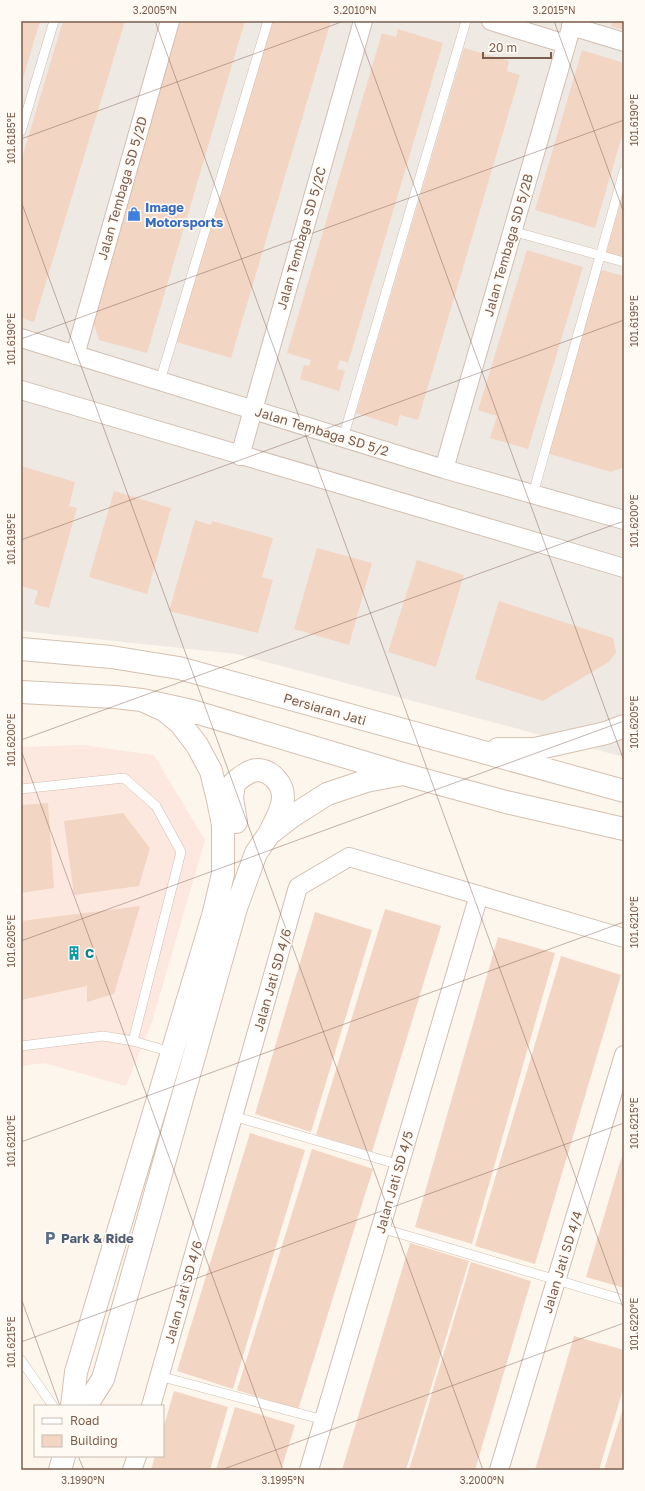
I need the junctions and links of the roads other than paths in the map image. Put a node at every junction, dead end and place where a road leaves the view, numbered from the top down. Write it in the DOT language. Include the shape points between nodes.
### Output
graph roads {
  1 [pos="54,21"];
  2 [pos="170,21"];
  3 [pos="268,21"];
  4 [pos="363,21"];
  5 [pos="466,21"];
  6 [pos="492,21"];
  7 [pos="572,23"];
  8 [pos="624,42"];
  9 [pos="566,44"];
  10 [pos="21,131"];
  11 [pos="624,171"];
  12 [pos="512,231"];
  13 [pos="600,255"];
  14 [pos="624,262"];
  15 [pos="21,338"];
  16 [pos="75,355"];
  17 [pos="160,382"];
  18 [pos="21,390"];
  19 [pos="253,410"];
  20 [pos="343,438"];
  21 [pos="240,456"];
  22 [pos="444,469"];
  23 [pos="533,494"];
  24 [pos="624,520"];
  25 [pos="624,568"];
  26 [pos="21,649"];
  27 [pos="21,692"];
  28 [pos="142,700"];
  29 [pos="624,726"];
  30 [pos="466,748"];
  31 [pos="403,774"];
  32 [pos="21,789"];
  33 [pos="624,791"];
  34 [pos="624,829"];
  35 [pos="269,834"];
  36 [pos="223,874"];
  37 [pos="479,895"];
  38 [pos="624,938"];
  39 [pos="133,1041"];
  40 [pos="21,1046"];
  41 [pos="171,1052"];
  42 [pos="624,1055"];
  43 [pos="233,1116"];
  44 [pos="400,1165"];
  45 [pos="381,1228"];
  46 [pos="556,1281"];
  47 [pos="624,1300"];
  48 [pos="21,1360"];
  49 [pos="159,1376"];
  50 [pos="52,1405"];
  51 [pos="72,1405"];
  52 [pos="87,1405"];
  53 [pos="151,1405"];
  54 [pos="324,1420"];
  55 [pos="64,1457"];
  56 [pos="137,1457"];
  57 [pos="60,1470"];
  58 [pos="132,1470"];
  59 [pos="309,1470"];
  60 [pos="499,1470"];
  1 -- 10 [label="lane"];
  2 -- 16 [label="street, Jalan Tembaga SD 5/2D"];
  3 -- 17 [label="lane"];
  4 -- 19 [label="street, Jalan Tembaga SD 5/2C"];
  5 -- 20 [label="lane"];
  6 -- 9 [label="street"];
  7 -- 8 [label="street"];
  7 -- 9 [label="street, Jalan Tembaga SD 5/2B"];
  9 -- 12 [label="street, Jalan Tembaga SD 5/2B"];
  11 -- 13 [label="lane"];
  12 -- 13 [label="lane"];
  12 -- 22 [label="street, Jalan Tembaga SD 5/2B"];
  13 -- 14 [label="lane"];
  13 -- 23 [label="lane"];
  15 -- 16 [label="street, Jalan Tembaga SD 5/2"];
  16 -- 17 [label="street, Jalan Tembaga SD 5/2"];
  17 -- 19 [label="street, Jalan Tembaga SD 5/2"];
  18 -- 21 [label="street"];
  19 -- 20 [label="street, Jalan Tembaga SD 5/2"];
  19 -- 21 [label="street, Jalan Tembaga SD 5/2C"];
  20 -- 22 [label="street, Jalan Tembaga SD 5/2"];
  21 -- 25 [label="street"];
  22 -- 23 [label="street, Jalan Tembaga SD 5/2"];
  23 -- 24 [label="street, Jalan Tembaga SD 5/2"];
  26 -- 30 [label="main road, Persiaran Jati" via="111,657 179,668"];
  27 -- 28 [label="main road"];
  28 -- 31 [label="main road" via="192,711"];
  28 -- 36 [label="main road" via="164,710 180,723 197,745 211,771 223,825"];
  29 -- 30 [label="main road" via="606,733 535,749"];
  30 -- 33 [label="main road, Persiaran Jati"];
  31 -- 34 [label="main road" via="506,802"];
  31 -- 35 [label="main road" via="366,781 328,794"];
  32 -- 39 [label="lane" via="124,778 156,806 181,852"];
  35 -- 36 [label="main road" via="283,797 280,784 272,775 258,770 243,775 234,783 232,798 236,820 235,841"];
  35 -- 52 [label="main road" via="256,853 236,908 103,1379"];
  36 -- 41 [label="main road" via="213,916"];
  37 -- 38 [label="street, Jalan Jati SD 4/6"];
  37 -- 43 [label="street, Jalan Jati SD 4/6" via="349,856 298,887"];
  37 -- 44 [label="street, Jalan Jati SD 4/5"];
  39 -- 40 [label="lane" via="103,1036"];
  39 -- 41 [label="lane"];
  41 -- 51 [label="main road" via="76,1372"];
  42 -- 46 [label="street, Jalan Jati SD 4/4"];
  43 -- 44 [label="lane"];
  43 -- 49 [label="street, Jalan Jati SD 4/6"];
  44 -- 45 [label="street, Jalan Jati SD 4/5"];
  45 -- 46 [label="lane"];
  45 -- 54 [label="street, Jalan Jati SD 4/5"];
  46 -- 47 [label="lane"];
  46 -- 60 [label="street, Jalan Jati SD 4/4"];
  48 -- 50 [label="lane"];
  49 -- 53 [label="street, Jalan Jati SD 4/6"];
  49 -- 54 [label="lane"];
  54 -- 59 [label="street, Jalan Jati SD 4/5"];
  55 -- 57 [label="main road"];
  56 -- 58 [label="street"];
}
